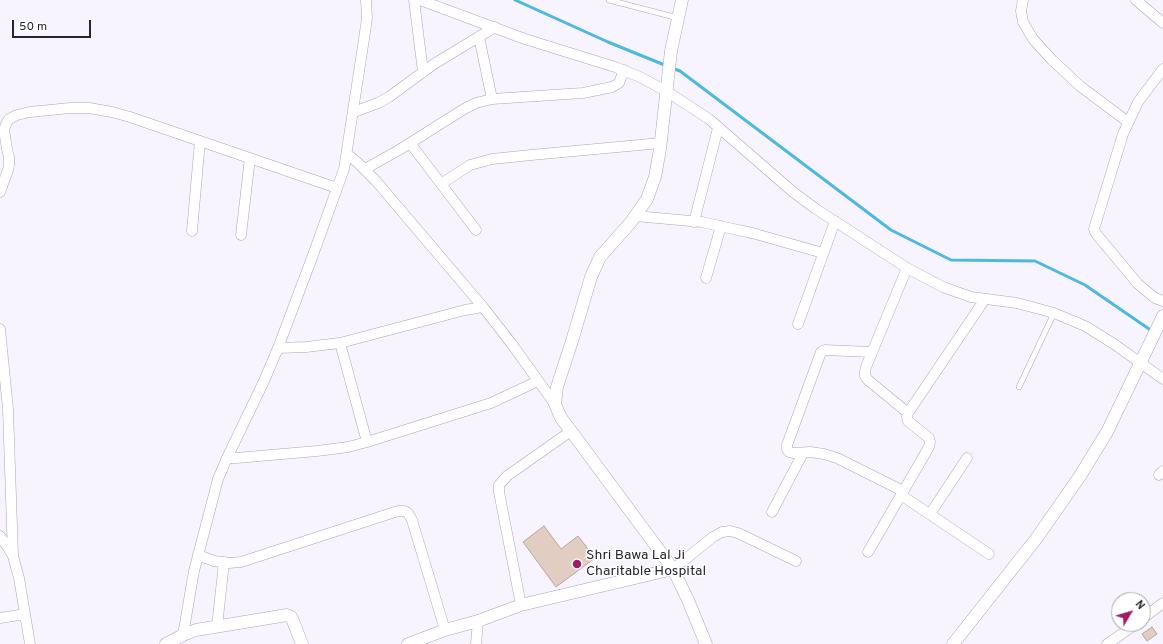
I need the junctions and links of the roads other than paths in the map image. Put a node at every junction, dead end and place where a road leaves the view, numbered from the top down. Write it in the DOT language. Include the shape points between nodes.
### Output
graph roads {
  1 [pos="366,0"];
  2 [pos="414,0"];
  3 [pos="420,0"];
  4 [pos="609,0"];
  5 [pos="682,0"];
  6 [pos="1023,0"];
  7 [pos="1136,0"];
  8 [pos="678,18"];
  9 [pos="1163,23"];
  10 [pos="494,28"];
  11 [pos="479,37"];
  12 [pos="1163,69"];
  13 [pos="624,70"];
  14 [pos="423,72"];
  15 [pos="667,86"];
  16 [pos="492,99"];
  17 [pos="354,112"];
  18 [pos="1128,122"];
  19 [pos="2,125"];
  20 [pos="718,128"];
  21 [pos="200,142"];
  22 [pos="410,143"];
  23 [pos="661,143"];
  24 [pos="347,154"];
  25 [pos="250,158"];
  26 [pos="365,169"];
  27 [pos="441,184"];
  28 [pos="337,188"];
  29 [pos="0,192"];
  30 [pos="635,216"];
  31 [pos="835,221"];
  32 [pos="694,222"];
  33 [pos="721,226"];
  34 [pos="476,230"];
  35 [pos="192,231"];
  36 [pos="242,235"];
  37 [pos="823,253"];
  38 [pos="907,268"];
  39 [pos="706,278"];
  40 [pos="984,299"];
  41 [pos="1163,301"];
  42 [pos="483,307"];
  43 [pos="1054,313"];
  44 [pos="1163,316"];
  45 [pos="798,324"];
  46 [pos="0,329"];
  47 [pos="340,343"];
  48 [pos="278,348"];
  49 [pos="872,352"];
  50 [pos="1141,362"];
  51 [pos="1163,379"];
  52 [pos="538,381"];
  53 [pos="1019,387"];
  54 [pos="555,404"];
  55 [pos="908,413"];
  56 [pos="571,432"];
  57 [pos="367,442"];
  58 [pos="803,453"];
  59 [pos="226,458"];
  60 [pos="967,458"];
  61 [pos="902,493"];
  62 [pos="772,512"];
  63 [pos="930,514"];
  64 [pos="0,536"];
  65 [pos="868,552"];
  66 [pos="989,554"];
  67 [pos="13,556"];
  68 [pos="198,556"];
  69 [pos="796,561"];
  70 [pos="224,562"];
  71 [pos="673,569"];
  72 [pos="1163,604"];
  73 [pos="521,605"];
  74 [pos="1151,612"];
  75 [pos="25,614"];
  76 [pos="0,618"];
  77 [pos="478,620"];
  78 [pos="217,627"];
  79 [pos="445,630"];
  80 [pos="1124,632"];
  81 [pos="175,640"];
  82 [pos="30,644"];
  83 [pos="302,644"];
  84 [pos="408,644"];
  85 [pos="476,644"];
  86 [pos="706,644"];
  87 [pos="953,644"];
  88 [pos="1107,644"];
  1 -- 17 [label="street" via="367,18"];
  2 -- 14 [label="street"];
  3 -- 10 [label="street"];
  4 -- 8 [label="lane"];
  5 -- 8 [label="street"];
  6 -- 18 [label="street" via="1022,22 1033,39 1080,86"];
  7 -- 9 [label="street"];
  8 -- 15 [label="street"];
  10 -- 11 [label="street"];
  10 -- 13 [label="street"];
  11 -- 14 [label="street"];
  11 -- 16 [label="street"];
  12 -- 18 [label="street" via="1138,102"];
  13 -- 15 [label="street"];
  13 -- 16 [label="street" via="619,82 612,87 583,93"];
  14 -- 17 [label="street" via="389,97"];
  15 -- 20 [label="street"];
  15 -- 23 [label="street"];
  16 -- 22 [label="street" via="464,109"];
  17 -- 24 [label="street"];
  18 -- 41 [label="street" via="1094,228 1138,284 1155,298"];
  19 -- 21 [label="street" via="17,115 30,112 89,108 130,117"];
  19 -- 29 [label="street" via="9,165"];
  20 -- 31 [label="street" via="793,192"];
  20 -- 32 [label="street"];
  21 -- 25 [label="street"];
  21 -- 35 [label="street"];
  22 -- 26 [label="street"];
  22 -- 27 [label="street"];
  23 -- 27 [label="street" via="492,159 470,165"];
  23 -- 30 [label="street" via="655,177 647,199"];
  24 -- 26 [label="street"];
  24 -- 28 [label="street"];
  25 -- 28 [label="street"];
  25 -- 36 [label="street"];
  26 -- 42 [label="street"];
  27 -- 34 [label="street"];
  28 -- 48 [label="street"];
  30 -- 32 [label="street"];
  30 -- 54 [label="street" via="600,257 591,276 557,387"];
  31 -- 37 [label="street"];
  31 -- 38 [label="street"];
  32 -- 33 [label="street"];
  33 -- 37 [label="street"];
  33 -- 39 [label="street"];
  37 -- 45 [label="street"];
  38 -- 40 [label="street" via="942,287"];
  38 -- 49 [label="street"];
  40 -- 43 [label="street" via="1017,303"];
  40 -- 55 [label="street"];
  42 -- 47 [label="street"];
  42 -- 52 [label="street"];
  43 -- 50 [label="street" via="1085,326"];
  43 -- 53 [label="lane"];
  44 -- 50 [label="street"];
  46 -- 67 [label="street" via="8,409"];
  47 -- 48 [label="street"];
  47 -- 57 [label="street"];
  48 -- 59 [label="street"];
  49 -- 55 [label="street" via="865,376"];
  49 -- 58 [label="street" via="821,352 787,445 789,452"];
  50 -- 51 [label="street"];
  50 -- 87 [label="street" via="1107,432 1080,476 1036,539"];
  52 -- 54 [label="street"];
  52 -- 57 [label="street" via="491,403"];
  54 -- 56 [label="street"];
  55 -- 61 [label="street" via="908,421 925,434 930,442"];
  56 -- 71 [label="street"];
  56 -- 73 [label="street" via="507,476 499,485"];
  57 -- 59 [label="street" via="317,451"];
  58 -- 61 [label="street" via="824,454 837,458"];
  58 -- 62 [label="street"];
  59 -- 68 [label="street"];
  60 -- 63 [label="street"];
  61 -- 63 [label="street"];
  61 -- 65 [label="street"];
  63 -- 66 [label="street"];
  64 -- 67 [label="street"];
  67 -- 75 [label="street"];
  68 -- 70 [label="street"];
  68 -- 81 [label="street"];
  69 -- 71 [label="street" via="730,531 714,536"];
  70 -- 78 [label="street"];
  70 -- 79 [label="street" via="241,562 404,511 412,520"];
  71 -- 73 [label="street"];
  71 -- 86 [label="street"];
  72 -- 74 [label="street"];
  73 -- 77 [label="street"];
  75 -- 76 [label="street"];
  75 -- 82 [label="street"];
  77 -- 79 [label="street"];
  77 -- 85 [label="street"];
  78 -- 81 [label="street" via="196,630"];
  78 -- 83 [label="street" via="287,615 291,617"];
  79 -- 84 [label="street"];
  80 -- 88 [label="street"];
}
